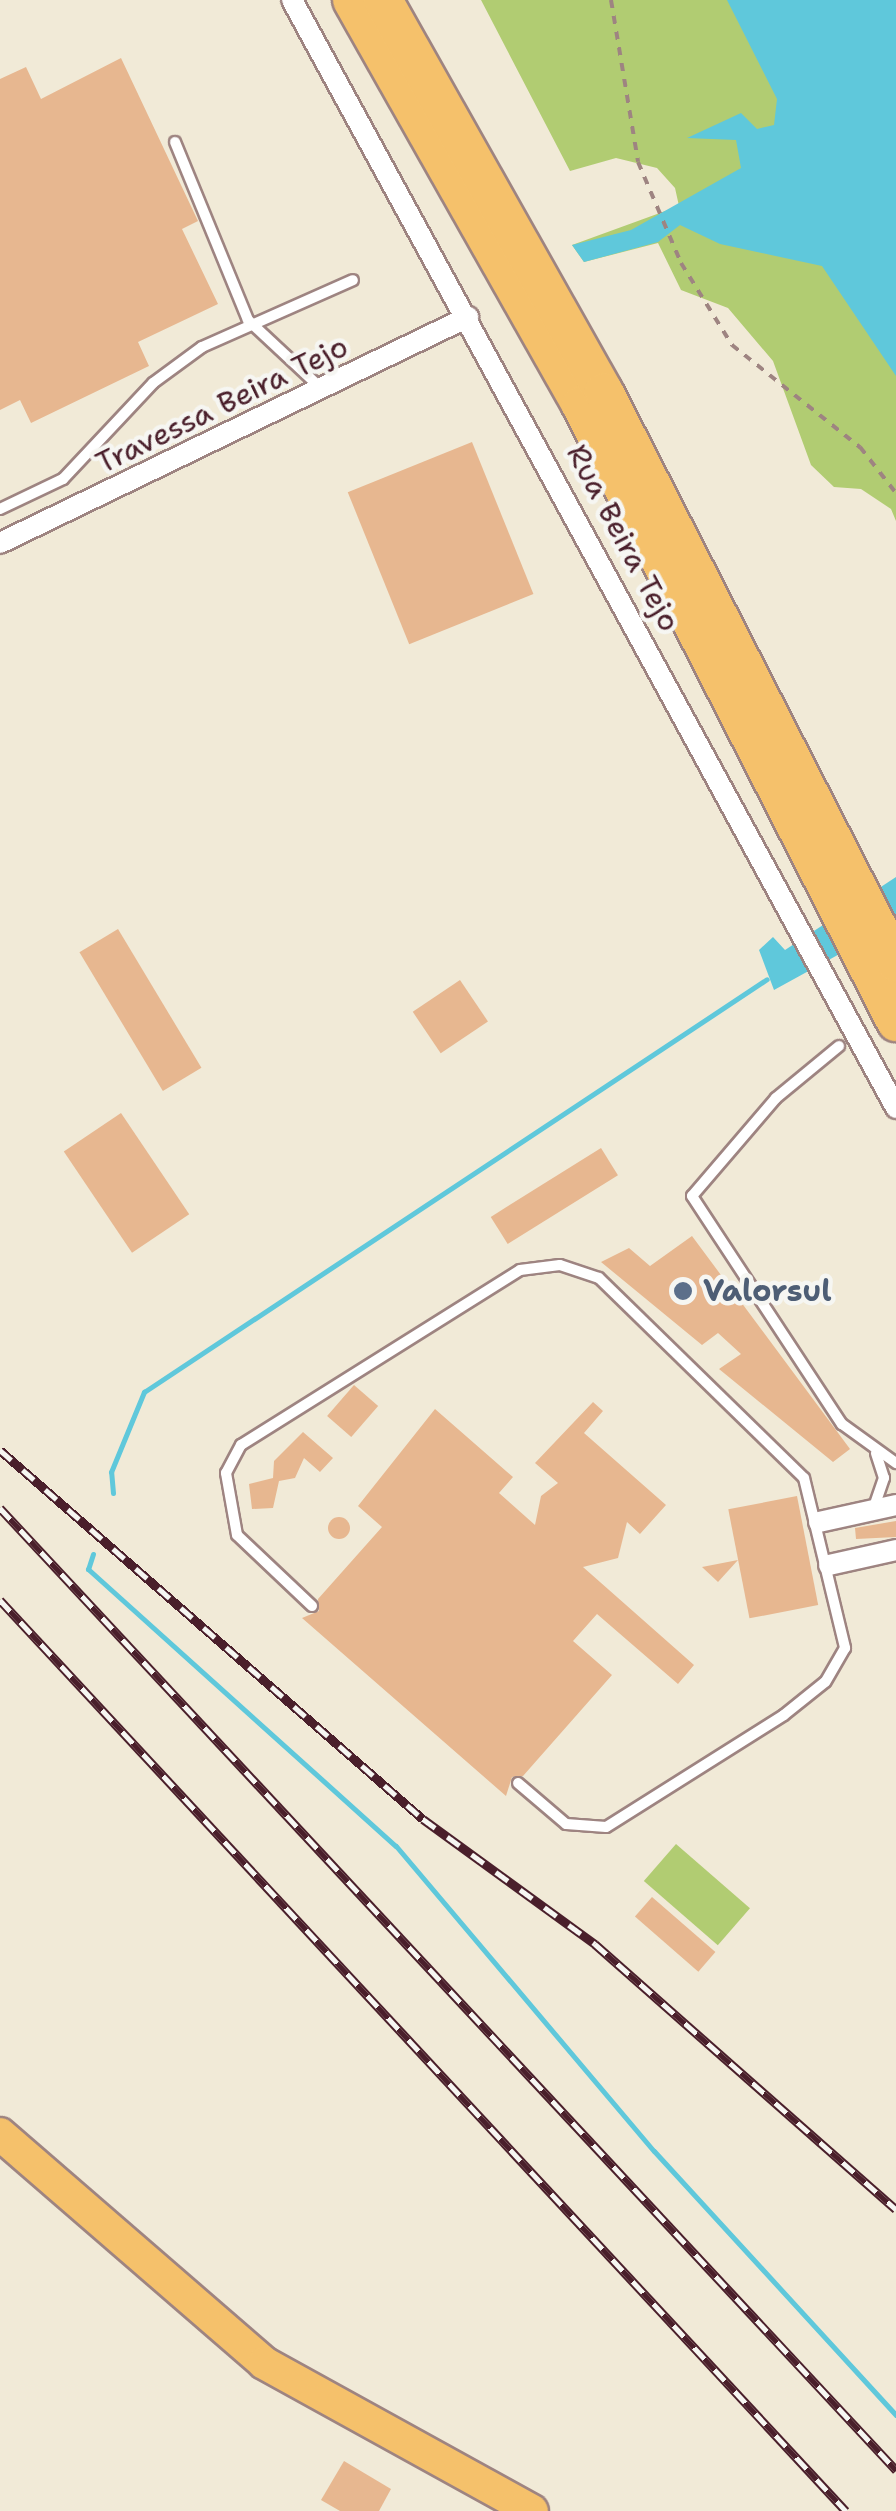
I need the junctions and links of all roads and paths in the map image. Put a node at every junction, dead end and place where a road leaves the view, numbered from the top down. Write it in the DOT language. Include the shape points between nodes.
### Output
graph roads {
  1 [pos="292,0"];
  2 [pos="352,0"];
  3 [pos="383,0"];
  4 [pos="411,0"];
  5 [pos="610,0"];
  6 [pos="175,142"];
  7 [pos="478,167"];
  8 [pos="353,280"];
  9 [pos="468,317"];
  10 [pos="248,320"];
  11 [pos="323,390"];
  12 [pos="896,493"];
  13 [pos="0,508"];
  14 [pos="0,543"];
  15 [pos="846,895"];
  16 [pos="881,953"];
  17 [pos="896,1022"];
  18 [pos="839,1046"];
  19 [pos="896,1108"];
  20 [pos="872,1449"];
  21 [pos="896,1463"];
  22 [pos="896,1505"];
  23 [pos="873,1510"];
  24 [pos="820,1522"];
  25 [pos="896,1550"];
  26 [pos="829,1565"];
  27 [pos="312,1606"];
  28 [pos="518,1782"];
  29 [pos="0,2134"];
  30 [pos="532,2511"];
  1 -- 9 [label="street, Rua Beira Tejo"];
  2 -- 15 [label="highway"];
  3 -- 7 [label="highway"];
  4 -- 7 [label="highway"];
  5 -- 12 [label="path" via="638,162 681,263 732,345 860,447"];
  6 -- 10 [label="lane"];
  7 -- 15 [label="highway" via="604,392"];
  8 -- 10 [label="lane"];
  9 -- 11 [label="street, Travessa Beira Tejo"];
  9 -- 19 [label="street, Rua Beira Tejo"];
  10 -- 11 [label="lane"];
  10 -- 13 [label="lane" via="152,382 63,479"];
  11 -- 14 [label="street, Travessa Beira Tejo"];
  15 -- 16 [label="highway"];
  16 -- 17 [label="highway"];
  18 -- 20 [label="lane" via="776,1098 692,1196 842,1424"];
  20 -- 21 [label="lane"];
  20 -- 23 [label="lane" via="884,1468"];
  22 -- 23 [label="street"];
  23 -- 24 [label="street"];
  24 -- 26 [label="lane"];
  24 -- 27 [label="lane" via="786,1450 599,1278 560,1265 520,1270 241,1444 226,1473 238,1535"];
  25 -- 26 [label="street"];
  26 -- 28 [label="lane" via="842,1663 784,1715 606,1827 566,1824"];
  29 -- 30 [label="main road" via="264,2363"];
}
